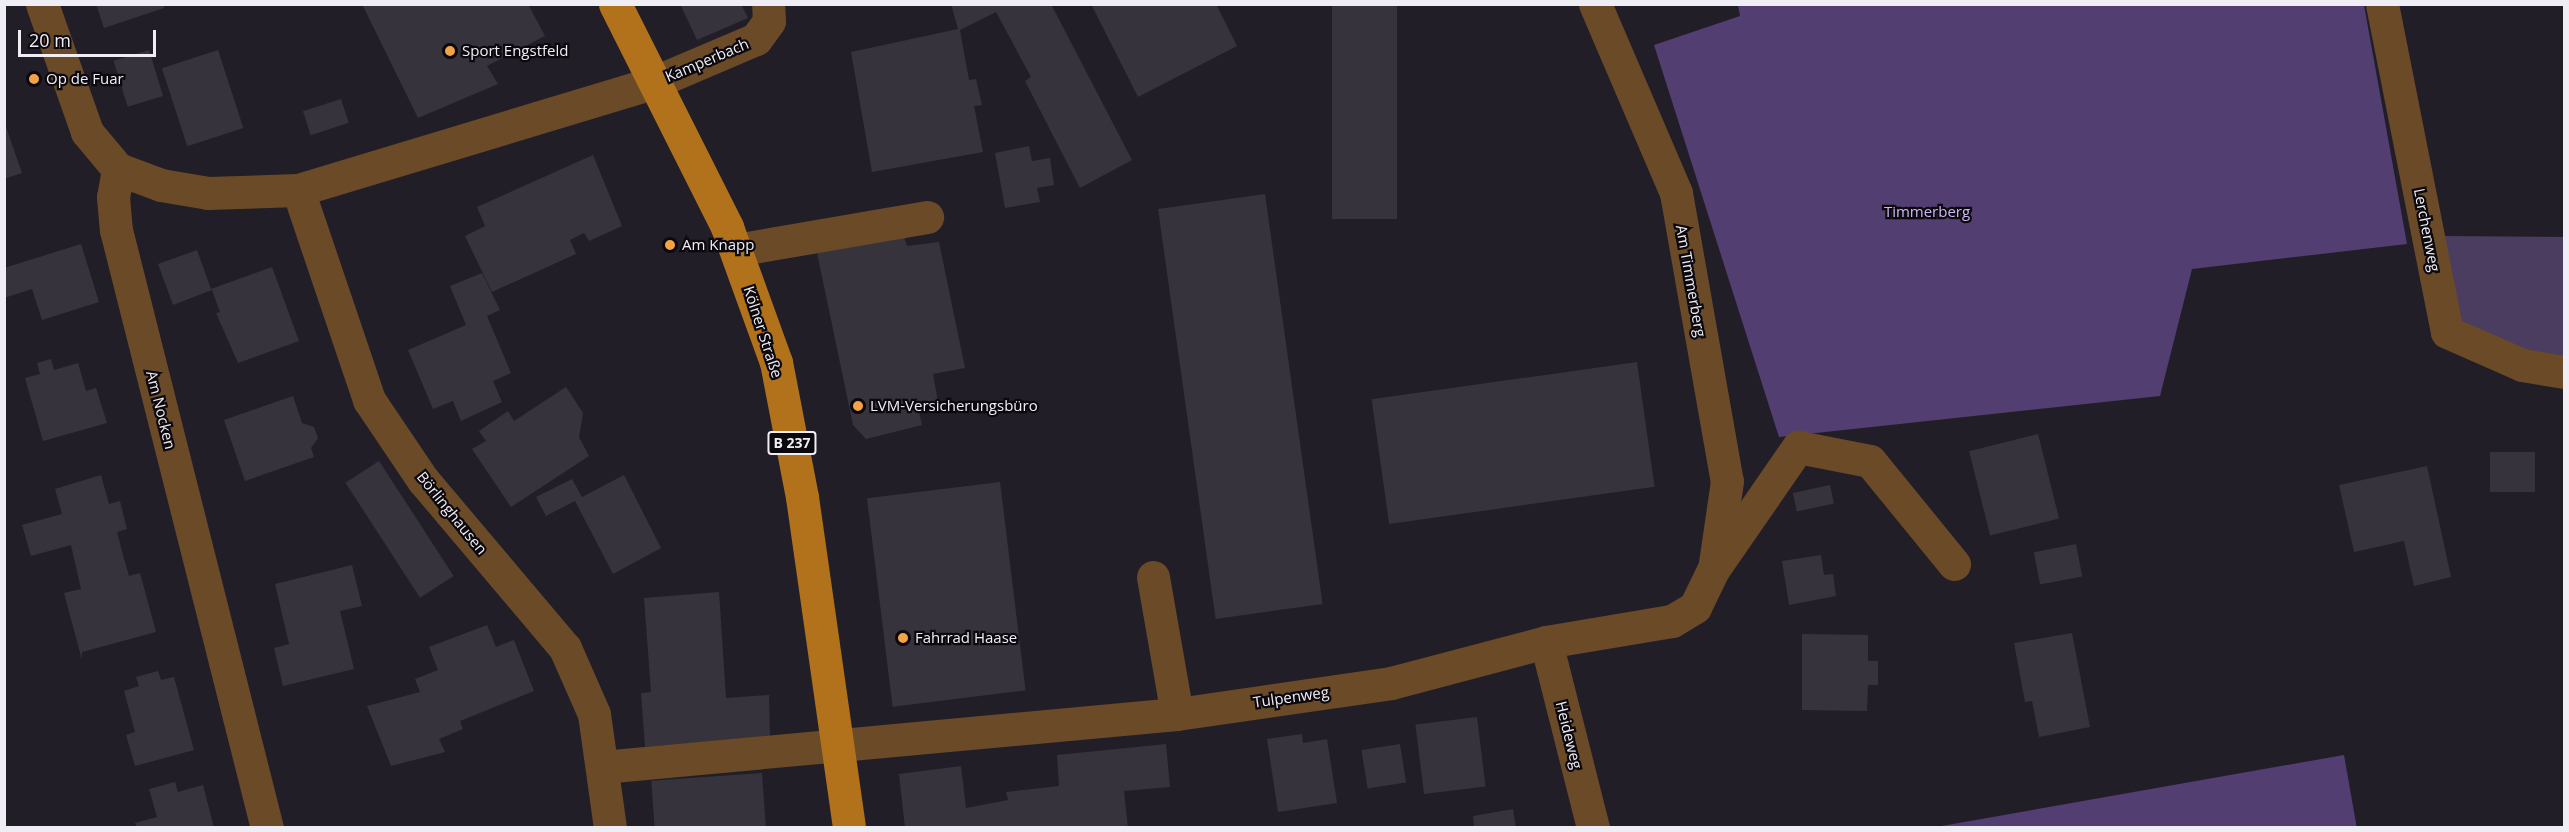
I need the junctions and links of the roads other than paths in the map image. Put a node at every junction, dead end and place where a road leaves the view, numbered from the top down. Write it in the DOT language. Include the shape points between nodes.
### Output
graph roads {
  1 [pos="42,4"];
  2 [pos="615,4"];
  3 [pos="768,4"];
  4 [pos="1595,4"];
  5 [pos="2382,4"];
  6 [pos="655,82"];
  7 [pos="118,169"];
  8 [pos="298,190"];
  9 [pos="927,217"];
  10 [pos="736,250"];
  11 [pos="2565,372"];
  12 [pos="1954,564"];
  13 [pos="1713,570"];
  14 [pos="1153,577"];
  15 [pos="1546,642"];
  16 [pos="1177,714"];
  17 [pos="837,747"];
  18 [pos="602,768"];
  19 [pos="267,828"];
  20 [pos="610,828"];
  21 [pos="849,828"];
  22 [pos="1593,828"];
  1 -- 7 [label="street" via="87,132"];
  2 -- 6 [label="main road, Kölner Straße / B 237"];
  3 -- 6 [label="street, Kamperbach" via="769,21 756,39"];
  4 -- 13 [label="street, Am Timmerberg" via="1676,193 1727,481"];
  5 -- 11 [label="street, Lerchenweg" via="2447,332 2522,365"];
  6 -- 8 [label="street"];
  6 -- 10 [label="main road, Kölner Straße / B 237"];
  7 -- 8 [label="street" via="161,185 208,193"];
  7 -- 19 [label="street, Am Nocken" via="113,197 116,230"];
  8 -- 18 [label="street, Börlinghausen" via="369,400 423,480 565,648 594,714"];
  9 -- 10 [label="street"];
  10 -- 17 [label="main road, Kölner Straße / B 237" via="776,362 802,497"];
  12 -- 13 [label="street" via="1870,461 1798,447"];
  13 -- 15 [label="street, Tulpenweg" via="1695,607 1672,621"];
  14 -- 16 [label="street"];
  15 -- 16 [label="street, Tulpenweg" via="1391,683"];
  15 -- 22 [label="street, Heideweg"];
  16 -- 17 [label="street, Tulpenweg"];
  17 -- 18 [label="street, Tulpenweg"];
  17 -- 21 [label="main road, Kölner Straße / B 237"];
  18 -- 20 [label="street, Börlinghausen"];
}
